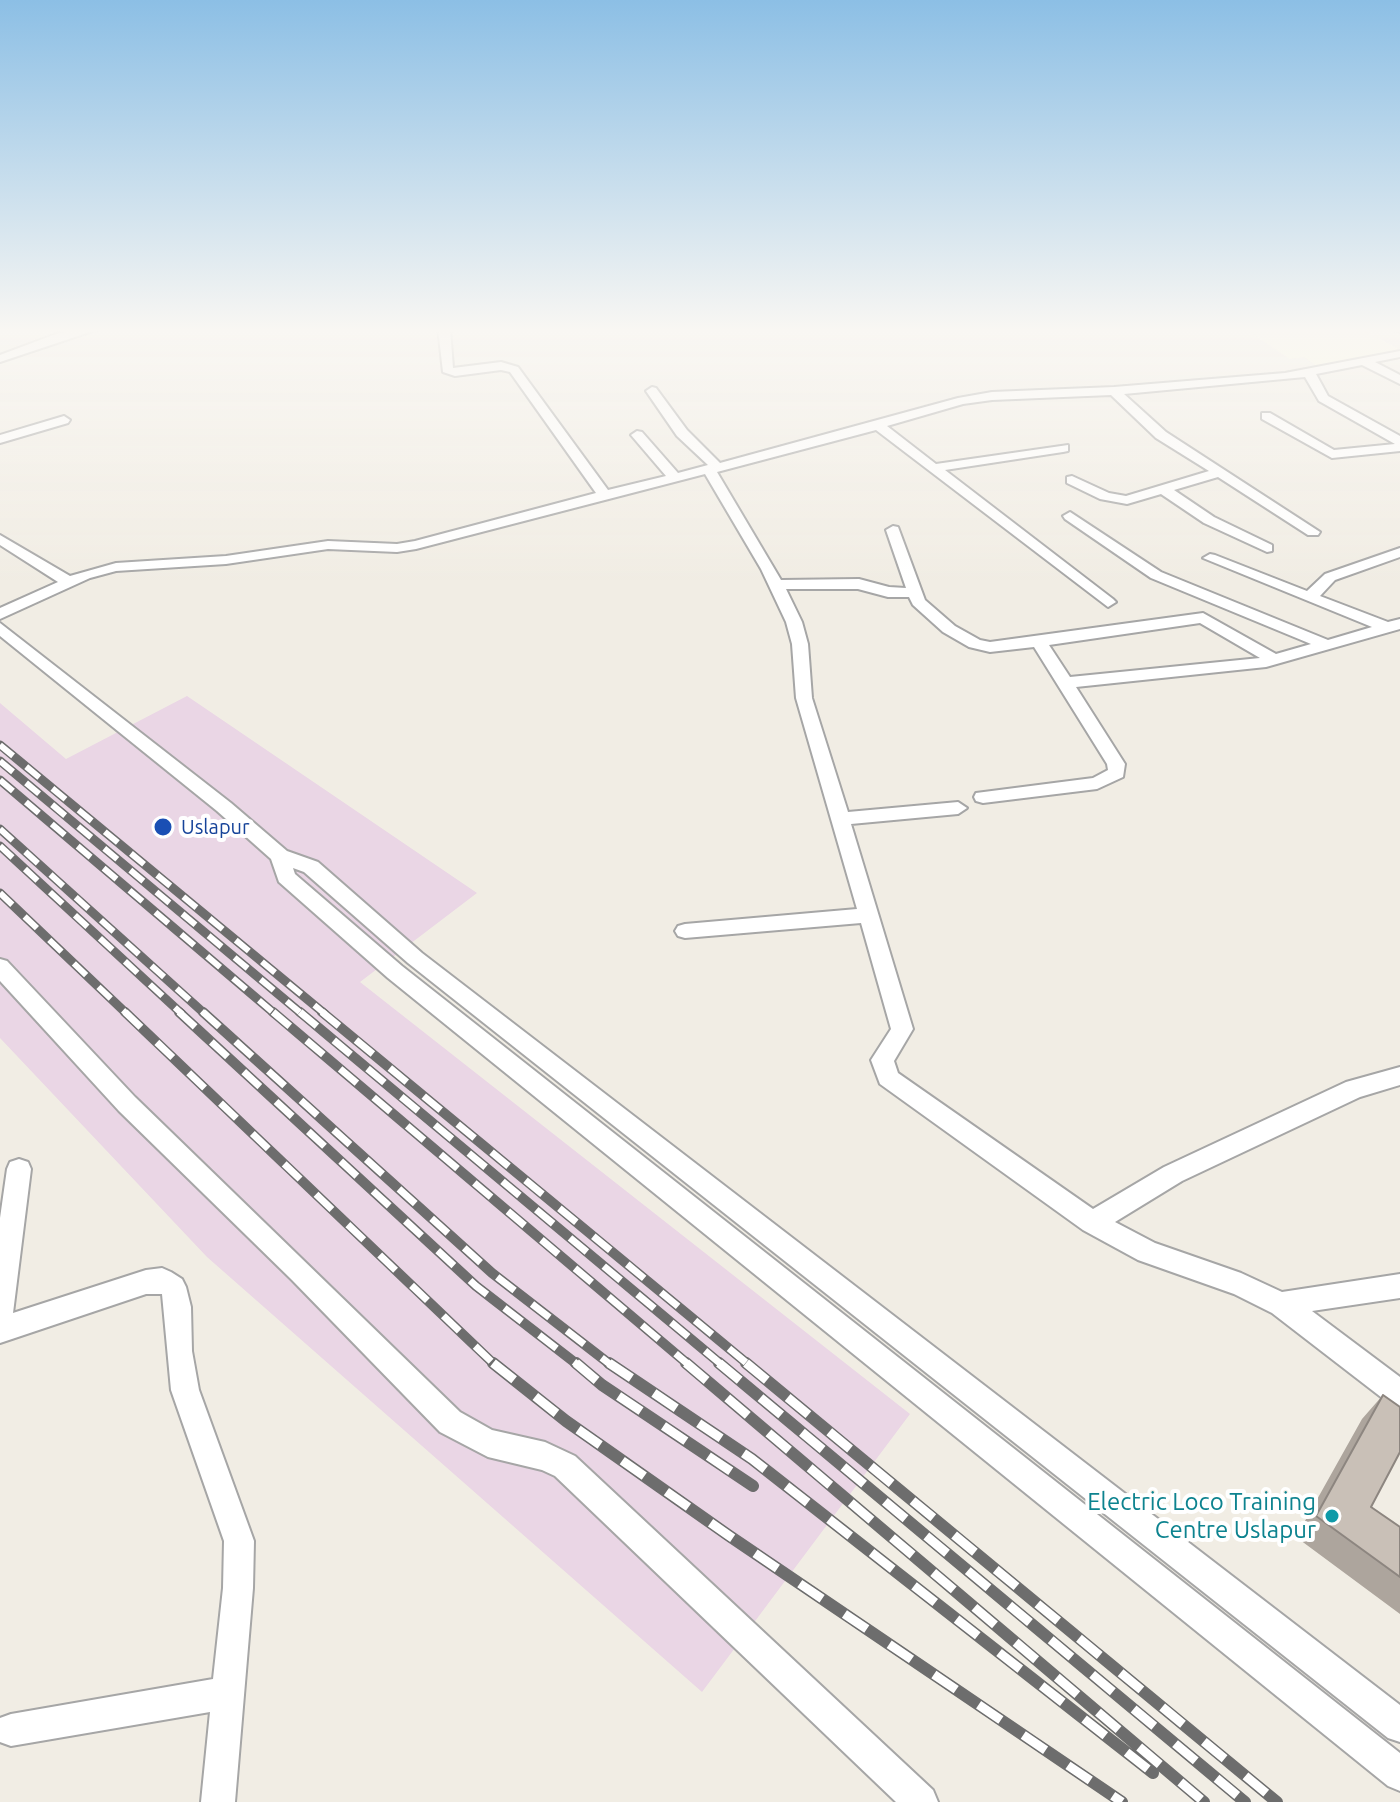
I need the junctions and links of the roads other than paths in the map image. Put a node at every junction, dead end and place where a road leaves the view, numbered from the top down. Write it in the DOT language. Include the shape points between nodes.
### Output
graph roads {
  1 [pos="545,412"];
  2 [pos="667,412"];
  3 [pos="922,412"];
  4 [pos="1135,412"];
  5 [pos="1349,412"];
  6 [pos="1266,416"];
  7 [pos="64,420"];
  8 [pos="879,426"];
  9 [pos="637,435"];
  10 [pos="0,439"];
  11 [pos="1400,441"];
  12 [pos="1400,447"];
  13 [pos="1063,448"];
  14 [pos="934,468"];
  15 [pos="714,469"];
  16 [pos="1220,472"];
  17 [pos="676,478"];
  18 [pos="1072,480"];
  19 [pos="1164,490"];
  20 [pos="604,495"];
  21 [pos="1070,516"];
  22 [pos="893,530"];
  23 [pos="1313,532"];
  24 [pos="0,539"];
  25 [pos="1267,548"];
  26 [pos="1400,552"];
  27 [pos="1210,558"];
  28 [pos="68,582"];
  29 [pos="776,585"];
  30 [pos="914,593"];
  31 [pos="1310,597"];
  32 [pos="1108,602"];
  33 [pos="0,614"];
  34 [pos="1394,626"];
  35 [pos="0,628"];
  36 [pos="1039,642"];
  37 [pos="1327,645"];
  38 [pos="1275,660"];
  39 [pos="1064,683"];
  40 [pos="983,797"];
  41 [pos="958,808"];
  42 [pos="843,819"];
  43 [pos="871,915"];
  44 [pos="685,931"];
  45 [pos="405,965"];
  46 [pos="0,967"];
  47 [pos="1400,1076"];
  48 [pos="19,1169"];
  49 [pos="1092,1222"];
  50 [pos="1400,1286"];
  51 [pos="1281,1304"];
  52 [pos="0,1312"];
  53 [pos="0,1330"];
  54 [pos="1400,1394"];
  55 [pos="1019,1428"];
  56 [pos="998,1453"];
  57 [pos="228,1693"];
  58 [pos="1400,1726"];
  59 [pos="11,1730"];
  60 [pos="1400,1774"];
  61 [pos="218,1802"];
  62 [pos="921,1802"];
  1 -- 20 [label="street"];
  2 -- 15 [label="street"];
  3 -- 8 [label="street"];
  4 -- 16 [label="street"];
  5 -- 11 [label="street"];
  6 -- 12 [label="street" via="1332,454"];
  7 -- 10 [label="street"];
  8 -- 14 [label="street"];
  8 -- 15 [label="street"];
  9 -- 17 [label="street"];
  13 -- 14 [label="street"];
  14 -- 32 [label="street"];
  15 -- 17 [label="street"];
  15 -- 29 [label="street"];
  16 -- 19 [label="street"];
  16 -- 23 [label="street"];
  17 -- 20 [label="street"];
  18 -- 19 [label="street" via="1118,499"];
  19 -- 25 [label="street" via="1209,520"];
  20 -- 28 [label="street" via="397,548 328,545 226,560 116,567"];
  21 -- 37 [label="street" via="1156,575"];
  22 -- 30 [label="street"];
  24 -- 28 [label="street"];
  26 -- 31 [label="street" via="1330,577"];
  27 -- 31 [label="street"];
  28 -- 33 [label="street"];
  29 -- 30 [label="street" via="859,584"];
  29 -- 42 [label="street" via="794,622 804,698"];
  30 -- 36 [label="street" via="931,615 975,644"];
  31 -- 34 [label="street"];
  34 -- 37 [label="street"];
  35 -- 45 [label="street" via="224,807 280,856 286,877"];
  36 -- 38 [label="street" via="1199,618"];
  36 -- 39 [label="street"];
  37 -- 38 [label="street"];
  38 -- 39 [label="street"];
  39 -- 40 [label="street" via="1117,773 1097,783"];
  41 -- 42 [label="street"];
  42 -- 43 [label="street"];
  43 -- 44 [label="street"];
  43 -- 49 [label="street" via="902,1029 882,1060 888,1078"];
  45 -- 55 [label="street"];
  45 -- 56 [label="street"];
  46 -- 62 [label="street" via="127,1104 450,1422 488,1443 545,1456 573,1473"];
  47 -- 49 [label="street" via="1354,1089 1173,1174"];
  48 -- 52 [label="street"];
  49 -- 51 [label="street" via="1147,1252"];
  50 -- 51 [label="street"];
  51 -- 54 [label="street"];
  53 -- 57 [label="street" via="155,1280 173,1287 185,1390 239,1541"];
  55 -- 56 [label="street"];
  55 -- 58 [label="street"];
  56 -- 60 [label="street"];
  57 -- 59 [label="street"];
  57 -- 61 [label="street"];
}
